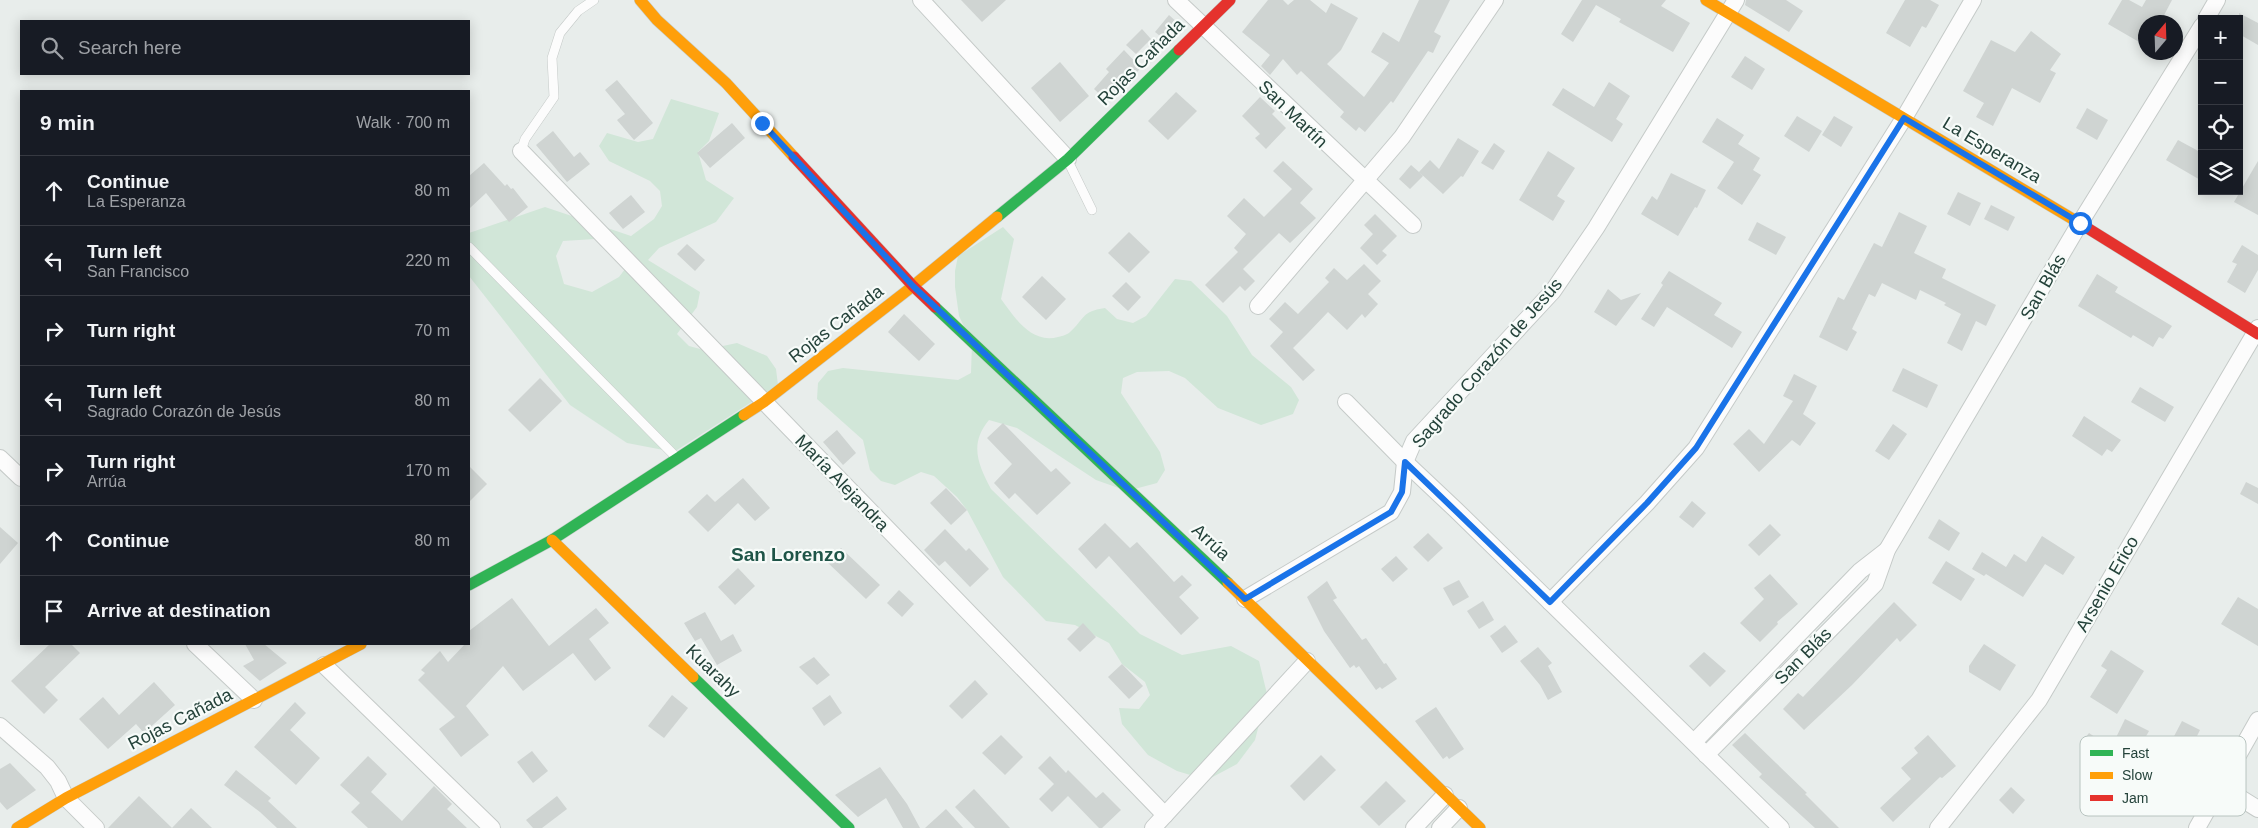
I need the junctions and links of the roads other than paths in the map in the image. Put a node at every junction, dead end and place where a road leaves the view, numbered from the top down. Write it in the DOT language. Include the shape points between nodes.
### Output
graph roads {
  1 [pos="594,0"];
  2 [pos="640,0"];
  3 [pos="922,0"];
  4 [pos="1176,0"];
  5 [pos="1230,0"];
  6 [pos="1495,0"];
  7 [pos="1706,0"];
  8 [pos="1973,0"];
  9 [pos="2217,0"];
  10 [pos="1732,7"];
  11 [pos="2208,15"];
  12 [pos="1202,27"];
  13 [pos="2198,32"];
  14 [pos="1904,118"];
  15 [pos="521,151"];
  16 [pos="1068,159"];
  17 [pos="1364,181"];
  18 [pos="1092,210"];
  19 [pos="2080,223"];
  20 [pos="1413,225"];
  21 [pos="470,247"];
  22 [pos="913,286"];
  23 [pos="1258,306"];
  24 [pos="2257,332"];
  25 [pos="764,402"];
  26 [pos="1346,402"];
  27 [pos="0,458"];
  28 [pos="677,458"];
  29 [pos="1405,462"];
  30 [pos="20,477"];
  31 [pos="552,540"];
  32 [pos="1887,550"];
  33 [pos="470,584"];
  34 [pos="1245,599"];
  35 [pos="1550,602"];
  36 [pos="196,645"];
  37 [pos="359,645"];
  38 [pos="1307,661"];
  39 [pos="324,665"];
  40 [pos="254,700"];
  41 [pos="2258,720"];
  42 [pos="0,726"];
  43 [pos="2246,741"];
  44 [pos="1694,742"];
  45 [pos="1706,754"];
  46 [pos="1446,795"];
  47 [pos="66,798"];
  48 [pos="2246,802"];
  49 [pos="1459,808"];
  50 [pos="2258,809"];
  51 [pos="1165,815"];
  52 [pos="2204,816"];
  53 [pos="17,828"];
  54 [pos="96,828"];
  55 [pos="492,828"];
  56 [pos="849,828"];
  57 [pos="1153,828"];
  58 [pos="1414,828"];
  59 [pos="1440,828"];
  60 [pos="1480,828"];
  61 [pos="1781,828"];
  62 [pos="1938,828"];
  63 [pos="2197,828"];
  1 -- 15 [label="lane" via="578,11 560,33 552,58 554,97 525,139"];
  2 -- 22 [label="street, Arrúa" via="726,83"];
  3 -- 16 [label="street"];
  4 -- 12 [label="street, San Martín"];
  5 -- 12 [label="street, Rojas Cañada"];
  6 -- 17 [label="street" via="1402,137"];
  7 -- 10 [label="street, La Esperanza"];
  8 -- 14 [label="street"];
  9 -- 11 [label="street"];
  10 -- 14 [label="street, La Esperanza"];
  10 -- 29 [label="street, Sagrado Corazón de Jesús" via="1553,292 1414,441"];
  12 -- 16 [label="street, Rojas Cañada"];
  12 -- 17 [label="street, San Martín"];
  13 -- 19 [label="street, San Blás"];
  14 -- 19 [label="street, La Esperanza"];
  14 -- 35 [label="street" via="1696,448"];
  15 -- 25 [label="street, María Alejandra"];
  16 -- 18 [label="lane"];
  16 -- 22 [label="street, Rojas Cañada"];
  17 -- 20 [label="street, San Martín"];
  17 -- 23 [label="street"];
  19 -- 24 [label="street, La Esperanza"];
  19 -- 32 [label="street, San Blás"];
  21 -- 28 [label="lane"];
  22 -- 25 [label="street, Rojas Cañada"];
  22 -- 34 [label="street, Arrúa"];
  24 -- 62 [label="street, Arsenio Erico" via="2039,700"];
  25 -- 28 [label="street, Rojas Cañada"];
  25 -- 51 [label="street, María Alejandra"];
  26 -- 29 [label="street"];
  27 -- 30 [label="street"];
  28 -- 31 [label="street, Rojas Cañada"];
  29 -- 34 [label="street, Sagrado Corazón de Jesús" via="1402,492 1391,512"];
  29 -- 35 [label="street"];
  31 -- 33 [label="street, Rojas Cañada"];
  31 -- 56 [label="street, Kuarahy"];
  32 -- 44 [label="street, San Blás" via="1860,571"];
  32 -- 45 [label="street, San Blás" via="1874,584"];
  34 -- 38 [label="street, Arrúa"];
  35 -- 44 [label="street"];
  36 -- 40 [label="street"];
  37 -- 39 [label="street, Rojas Cañada"];
  38 -- 46 [label="street, Arrúa"];
  38 -- 51 [label="street"];
  39 -- 40 [label="street, Rojas Cañada"];
  39 -- 55 [label="street"];
  40 -- 47 [label="street, Rojas Cañada"];
  41 -- 43 [label="street"];
  42 -- 47 [label="street" via="47,767"];
  44 -- 45 [label="street"];
  45 -- 61 [label="street"];
  46 -- 49 [label="street, Arrúa"];
  46 -- 58 [label="street"];
  47 -- 53 [label="street, Rojas Cañada"];
  47 -- 54 [label="street"];
  48 -- 50 [label="street"];
  49 -- 59 [label="street"];
  49 -- 60 [label="street, Arrúa"];
  51 -- 57 [label="street"];
  52 -- 63 [label="street"];
}
